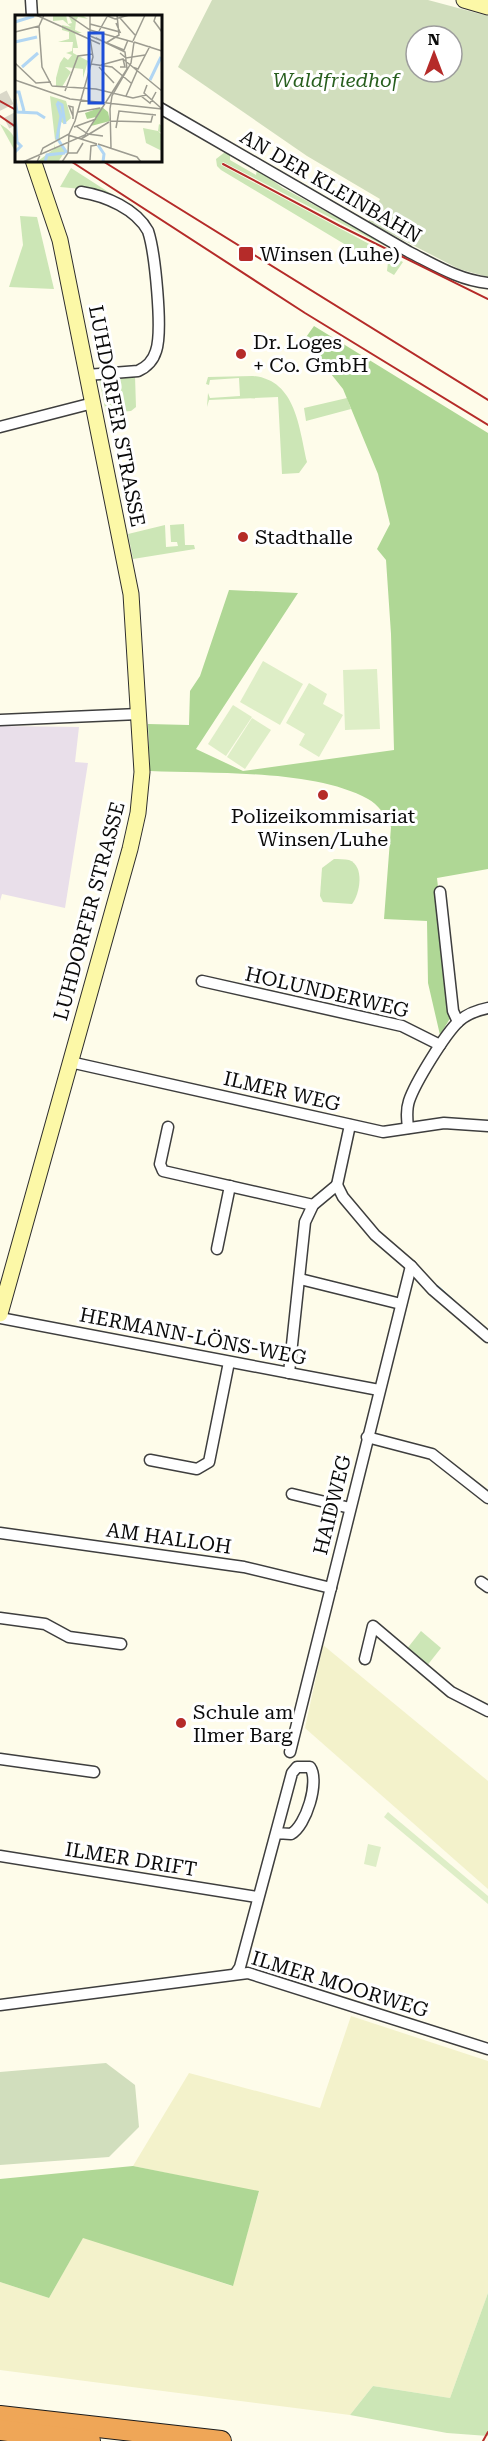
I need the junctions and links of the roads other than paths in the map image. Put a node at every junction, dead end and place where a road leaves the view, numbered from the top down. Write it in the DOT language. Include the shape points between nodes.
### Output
graph roads {
  1 [pos="31,0"];
  2 [pos="465,0"];
  3 [pos="488,6"];
  4 [pos="32,15"];
  5 [pos="162,109"];
  6 [pos="34,162"];
  7 [pos="81,192"];
  8 [pos="488,283"];
  9 [pos="87,375"];
  10 [pos="93,404"];
  11 [pos="0,427"];
  12 [pos="139,714"];
  13 [pos="0,720"];
  14 [pos="440,892"];
  15 [pos="202,981"];
  16 [pos="488,1008"];
  17 [pos="458,1022"];
  18 [pos="441,1045"];
  19 [pos="70,1062"];
  20 [pos="350,1125"];
  21 [pos="488,1126"];
  22 [pos="168,1127"];
  23 [pos="408,1128"];
  24 [pos="337,1185"];
  25 [pos="230,1186"];
  26 [pos="313,1205"];
  27 [pos="217,1249"];
  28 [pos="411,1266"];
  29 [pos="300,1279"];
  30 [pos="401,1304"];
  31 [pos="0,1314"];
  32 [pos="0,1318"];
  33 [pos="488,1337"];
  34 [pos="229,1362"];
  35 [pos="289,1373"];
  36 [pos="379,1390"];
  37 [pos="367,1437"];
  38 [pos="150,1460"];
  39 [pos="292,1494"];
  40 [pos="488,1498"];
  41 [pos="350,1508"];
  42 [pos="0,1533"];
  43 [pos="331,1588"];
  44 [pos="0,1618"];
  45 [pos="121,1644"];
  46 [pos="365,1659"];
  47 [pos="488,1711"];
  48 [pos="290,1752"];
  49 [pos="0,1759"];
  50 [pos="94,1772"];
  51 [pos="276,1833"];
  52 [pos="0,1856"];
  53 [pos="257,1897"];
  54 [pos="236,1973"];
  55 [pos="0,2005"];
  56 [pos="488,2049"];
  57 [pos="0,2416"];
  58 [pos="0,2430"];
  59 [pos="90,2441"];
  60 [pos="221,2441"];
  1 -- 4 [label="street"];
  2 -- 3 [label="main road"];
  5 -- 8 [label="street, AN DER KLEINBAHN" via="409,252 450,273"];
  6 -- 9 [label="main road, LUHDORFER STRASSE" via="60,240"];
  7 -- 9 [label="street" via="106,198 144,224 151,238 159,330 156,353 146,368"];
  9 -- 10 [label="main road, LUHDORFER STRASSE"];
  10 -- 11 [label="street"];
  10 -- 12 [label="main road, LUHDORFER STRASSE" via="131,594"];
  12 -- 13 [label="street"];
  12 -- 19 [label="main road, LUHDORFER STRASSE" via="142,772 138,813"];
  14 -- 17 [label="street" via="453,1011"];
  15 -- 18 [label="street, HOLUNDERWEG" via="402,1026"];
  16 -- 17 [label="street"];
  17 -- 18 [label="street"];
  18 -- 23 [label="street" via="410,1100"];
  19 -- 20 [label="street, ILMER WEG"];
  19 -- 31 [label="main road, LUHDORFER STRASSE"];
  20 -- 23 [label="street, ILMER WEG" via="383,1132"];
  20 -- 24 [label="street"];
  21 -- 23 [label="street, ILMER WEG" via="454,1123"];
  22 -- 25 [label="street" via="160,1164 164,1171"];
  24 -- 26 [label="street"];
  24 -- 28 [label="street" via="375,1235"];
  25 -- 26 [label="street"];
  25 -- 27 [label="street"];
  26 -- 29 [label="street" via="305,1222"];
  28 -- 30 [label="street, HAIDWEG"];
  28 -- 33 [label="street"];
  29 -- 30 [label="street"];
  29 -- 35 [label="street"];
  30 -- 36 [label="street, HAIDWEG"];
  32 -- 34 [label="street, HERMANN-LÖNS-WEG"];
  34 -- 35 [label="street, HERMANN-LÖNS-WEG"];
  34 -- 38 [label="street" via="209,1462 197,1469"];
  35 -- 36 [label="street, HERMANN-LÖNS-WEG"];
  36 -- 37 [label="street, HAIDWEG"];
  37 -- 40 [label="street" via="432,1454"];
  37 -- 41 [label="street, HAIDWEG"];
  39 -- 41 [label="street"];
  41 -- 43 [label="street, HAIDWEG"];
  42 -- 43 [label="street, AM HALLOH" via="244,1567"];
  43 -- 48 [label="street, HAIDWEG"];
  44 -- 45 [label="street" via="45,1624 69,1637"];
  46 -- 47 [label="street" via="373,1626 451,1692"];
  49 -- 50 [label="street"];
  51 -- 51 [label="street" via="292,1773 297,1767 310,1767 314,1780 304,1823 291,1834"];
  51 -- 53 [label="street"];
  52 -- 53 [label="street, ILMER DRIFT"];
  53 -- 54 [label="street"];
  54 -- 55 [label="street, ILMER MOORWEG"];
  54 -- 56 [label="street, ILMER MOORWEG" via="267,1977"];
  57 -- 60 [label="highway"];
  58 -- 59 [label="highway"];
}
